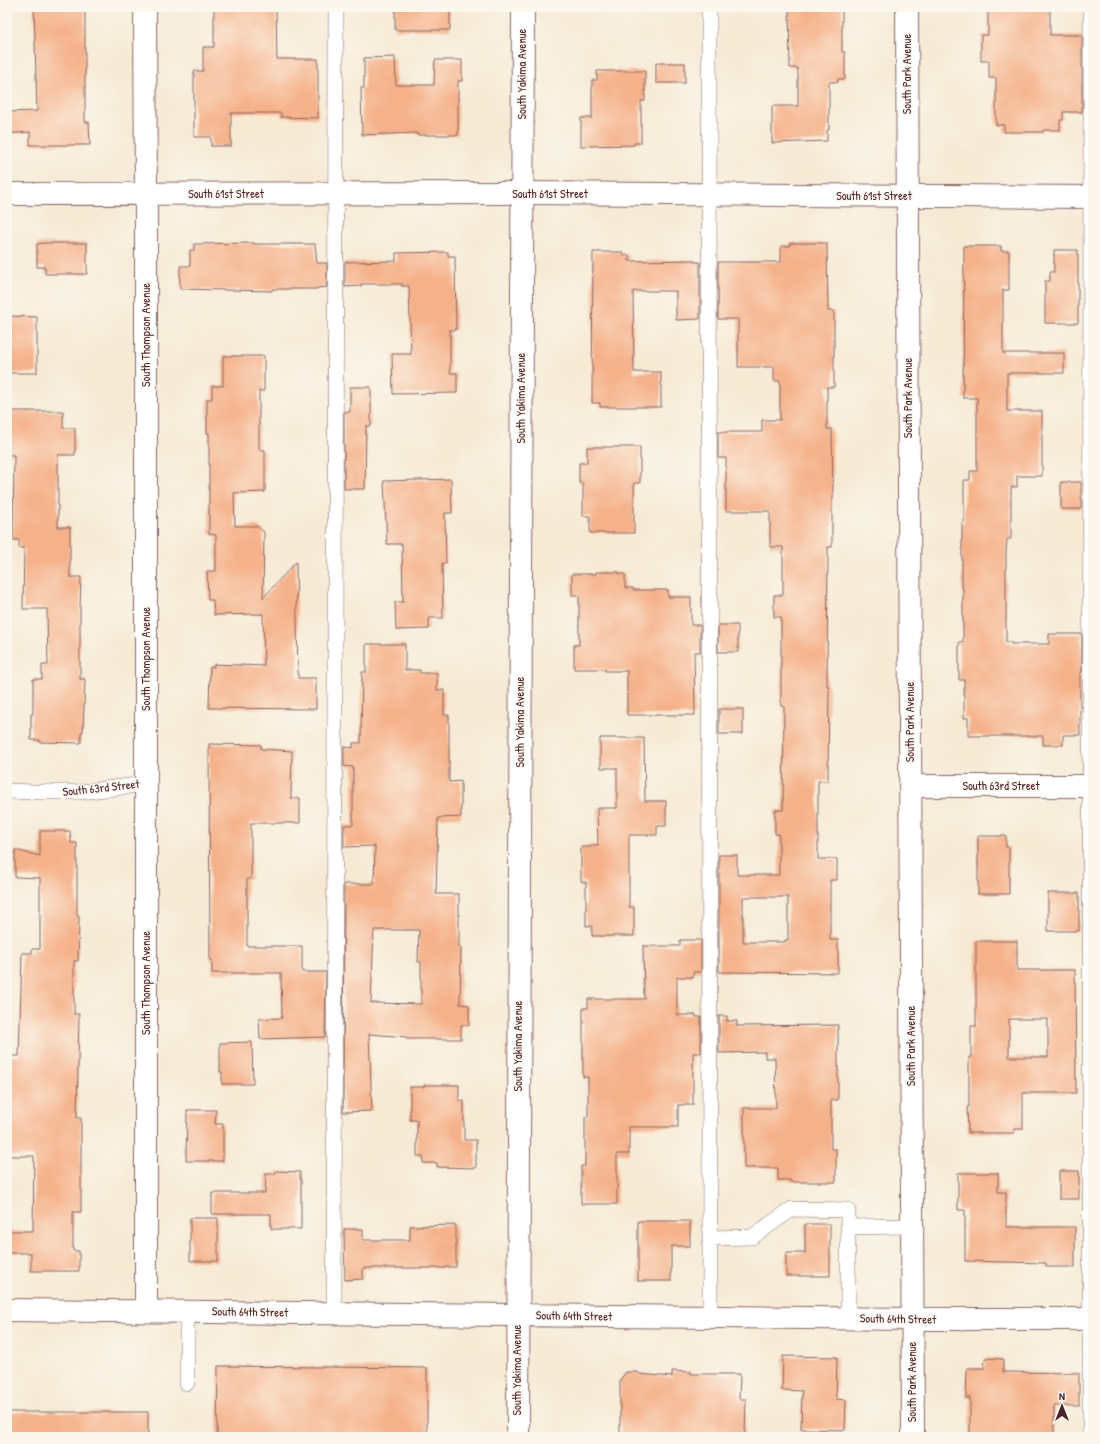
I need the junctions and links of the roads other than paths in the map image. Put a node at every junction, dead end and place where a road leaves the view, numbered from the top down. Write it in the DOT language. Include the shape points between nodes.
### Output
graph roads {
  1 [pos="145,7"];
  2 [pos="336,7"];
  3 [pos="523,7"];
  4 [pos="709,7"];
  5 [pos="907,7"];
  6 [pos="1091,7"];
  7 [pos="522,193"];
  8 [pos="7,194"];
  9 [pos="146,194"];
  10 [pos="335,194"];
  11 [pos="709,195"];
  12 [pos="908,197"];
  13 [pos="1092,197"];
  14 [pos="146,784"];
  15 [pos="910,786"];
  16 [pos="1092,786"];
  17 [pos="7,791"];
  18 [pos="911,1226"];
  19 [pos="848,1227"];
  20 [pos="710,1238"];
  21 [pos="7,1310"];
  22 [pos="146,1311"];
  23 [pos="187,1311"];
  24 [pos="334,1313"];
  25 [pos="517,1315"];
  26 [pos="710,1317"];
  27 [pos="848,1318"];
  28 [pos="912,1319"];
  29 [pos="1092,1319"];
  30 [pos="187,1382"];
  31 [pos="518,1437"];
  32 [pos="912,1437"];
  33 [pos="1090,1437"];
  1 -- 9 [label="street, South Thompson Avenue"];
  2 -- 10 [label="lane"];
  3 -- 7 [label="street, South Yakima Avenue"];
  4 -- 11 [label="lane"];
  5 -- 12 [label="street, South Park Avenue"];
  6 -- 13 [label="lane"];
  7 -- 10 [label="street, South 61st Street"];
  7 -- 11 [label="street, South 61st Street"];
  7 -- 25 [label="street, South Yakima Avenue"];
  8 -- 9 [label="street, South 61st Street"];
  9 -- 10 [label="street, South 61st Street"];
  9 -- 14 [label="street, South Thompson Avenue"];
  10 -- 24 [label="lane"];
  11 -- 12 [label="street, South 61st Street"];
  11 -- 20 [label="lane"];
  12 -- 13 [label="street, South 61st Street"];
  12 -- 15 [label="street, South Park Avenue"];
  13 -- 16 [label="lane"];
  14 -- 17 [label="lane, South 63rd Street" via="81,792"];
  14 -- 22 [label="street, South Thompson Avenue"];
  15 -- 16 [label="street, South 63rd Street"];
  15 -- 18 [label="street, South Park Avenue"];
  16 -- 29 [label="lane"];
  18 -- 19 [label="lane"];
  18 -- 28 [label="street, South Park Avenue"];
  19 -- 20 [label="lane" via="848,1210 792,1209 752,1237"];
  19 -- 27 [label="lane"];
  20 -- 26 [label="lane"];
  21 -- 22 [label="street, South 64th Street"];
  22 -- 23 [label="street, South 64th Street"];
  23 -- 24 [label="street, South 64th Street"];
  23 -- 30 [label="lane"];
  24 -- 25 [label="street, South 64th Street"];
  25 -- 26 [label="street, South 64th Street"];
  25 -- 31 [label="street, South Yakima Avenue"];
  26 -- 27 [label="street, South 64th Street"];
  27 -- 28 [label="street, South 64th Street"];
  28 -- 29 [label="street, South 64th Street"];
  28 -- 32 [label="street, South Park Avenue"];
  29 -- 33 [label="lane"];
}
